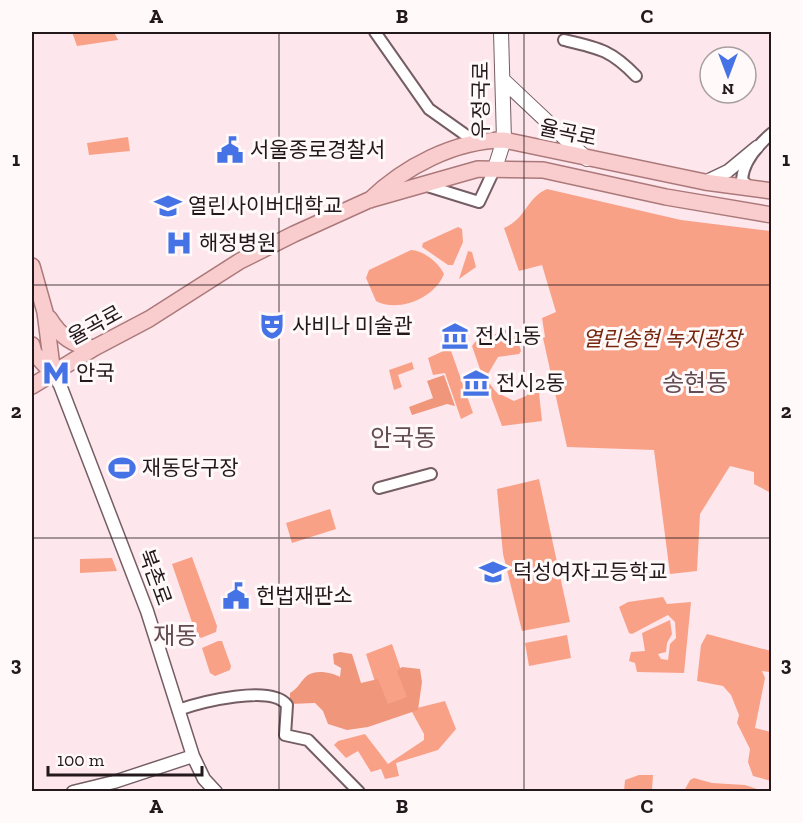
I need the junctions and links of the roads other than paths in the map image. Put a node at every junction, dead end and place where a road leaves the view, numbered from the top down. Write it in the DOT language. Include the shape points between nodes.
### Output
graph roads {
  1 [pos="375,32"];
  2 [pos="501,32"];
  3 [pos="564,40"];
  4 [pos="636,76"];
  5 [pos="503,80"];
  6 [pos="771,133"];
  7 [pos="504,140"];
  8 [pos="477,143"];
  9 [pos="757,147"];
  10 [pos="587,159"];
  11 [pos="495,168"];
  12 [pos="705,182"];
  13 [pos="424,185"];
  14 [pos="749,187"];
  15 [pos="771,191"];
  16 [pos="369,200"];
  17 [pos="771,215"];
  18 [pos="32,266"];
  19 [pos="45,312"];
  20 [pos="32,345"];
  21 [pos="94,348"];
  22 [pos="53,374"];
  23 [pos="32,386"];
  24 [pos="430,474"];
  25 [pos="379,488"];
  26 [pos="178,710"];
  27 [pos="192,756"];
  28 [pos="218,791"];
  29 [pos="73,792"];
  30 [pos="359,792"];
  1 -- 8 [label="street" via="429,109"];
  2 -- 5 [label="main road, 우정국로"];
  3 -- 4 [label="street" via="617,56"];
  5 -- 7 [label="main road, 우정국로"];
  5 -- 10 [label="main road"];
  6 -- 9 [label="street"];
  7 -- 8 [label="main road, 율곡로"];
  7 -- 10 [label="main road, 율곡로"];
  7 -- 11 [label="main road, 우정국로"];
  8 -- 16 [label="main road, 율곡로" via="428,159 387,183"];
  9 -- 12 [label="street" via="728,171"];
  9 -- 14 [label="street" via="743,172 742,180"];
  10 -- 12 [label="main road, 율곡로"];
  11 -- 13 [label="main road, 율곡로" via="465,172"];
  11 -- 13 [label="street" via="479,202"];
  11 -- 17 [label="main road, 율곡로" via="543,170"];
  12 -- 14 [label="main road, 율곡로"];
  13 -- 16 [label="main road, 율곡로"];
  14 -- 15 [label="main road, 율곡로"];
  16 -- 21 [label="main road, 율곡로" via="240,261 149,319"];
  18 -- 19 [label="main road"];
  19 -- 21 [label="main road" via="65,338"];
  19 -- 22 [label="main road"];
  20 -- 22 [label="main road" via="34,353"];
  21 -- 22 [label="main road, 율곡로"];
  22 -- 23 [label="main road, 율곡로"];
  22 -- 26 [label="street, 북촌로" via="147,611"];
  24 -- 25 [label="street"];
  26 -- 27 [label="street, 북촌로"];
  26 -- 30 [label="street" via="198,703 273,695 287,705 281,735 308,740"];
  27 -- 28 [label="street, 북촌로" via="204,779"];
  27 -- 29 [label="street" via="114,783"];
}
